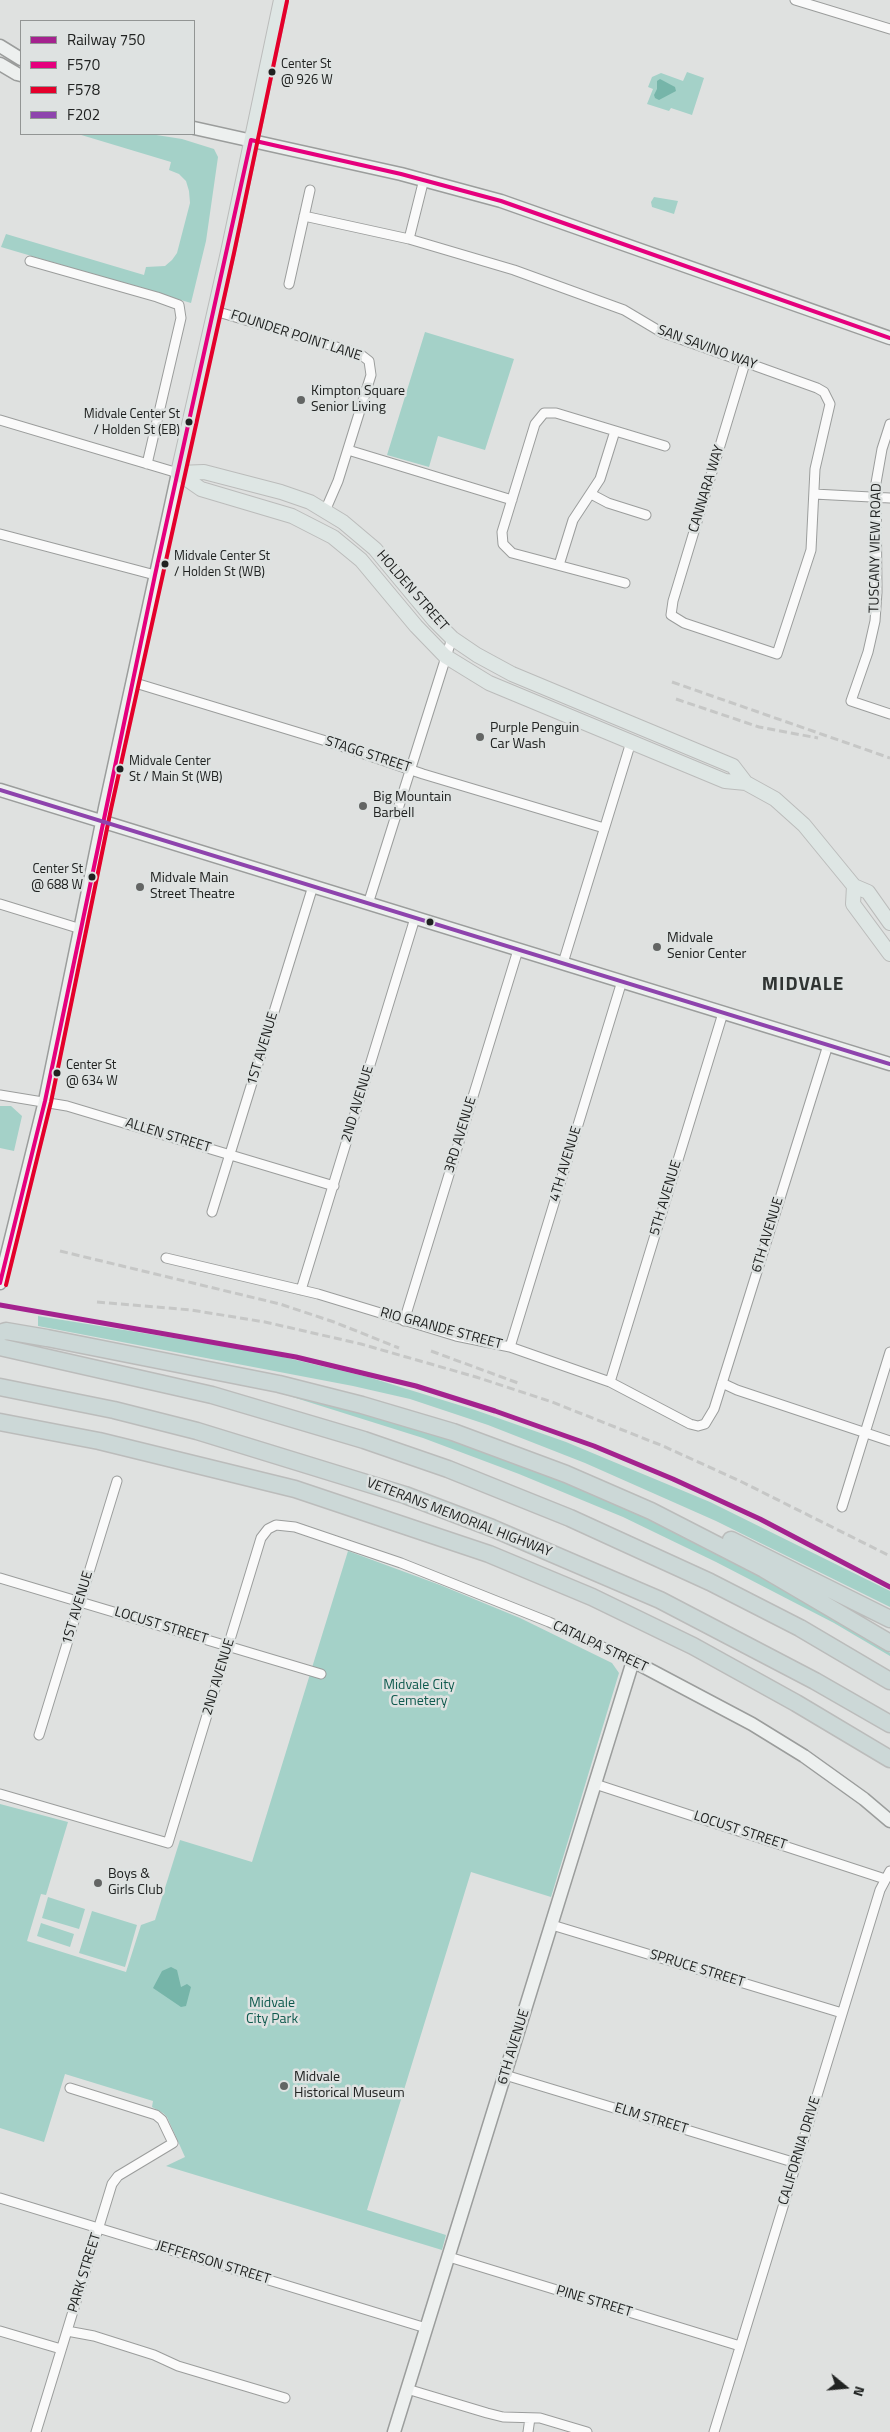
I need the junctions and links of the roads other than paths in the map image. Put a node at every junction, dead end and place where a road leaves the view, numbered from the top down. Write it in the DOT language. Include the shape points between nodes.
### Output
graph roads {
  1 [pos="281,0"];
  2 [pos="795,0"];
  3 [pos="890,29"];
  4 [pos="0,46"];
  5 [pos="20,58"];
  6 [pos="0,64"];
  7 [pos="20,75"];
  8 [pos="195,128"];
  9 [pos="251,140"];
  10 [pos="424,179"];
  11 [pos="310,190"];
  12 [pos="304,216"];
  13 [pos="409,240"];
  14 [pos="30,261"];
  15 [pos="289,284"];
  16 [pos="215,311"];
  17 [pos="890,338"];
  18 [pos="746,363"];
  19 [pos="0,420"];
  20 [pos="890,424"];
  21 [pos="615,431"];
  22 [pos="665,446"];
  23 [pos="348,450"];
  24 [pos="148,464"];
  25 [pos="178,473"];
  26 [pos="591,494"];
  27 [pos="814,494"];
  28 [pos="875,497"];
  29 [pos="890,498"];
  30 [pos="512,500"];
  31 [pos="325,511"];
  32 [pos="646,515"];
  33 [pos="0,534"];
  34 [pos="559,566"];
  35 [pos="155,575"];
  36 [pos="625,583"];
  37 [pos="452,638"];
  38 [pos="777,654"];
  39 [pos="445,656"];
  40 [pos="132,682"];
  41 [pos="890,714"];
  42 [pos="631,742"];
  43 [pos="410,769"];
  44 [pos="746,782"];
  45 [pos="0,790"];
  46 [pos="102,821"];
  47 [pos="604,828"];
  48 [pos="313,886"];
  49 [pos="854,886"];
  50 [pos="0,904"];
  51 [pos="368,904"];
  52 [pos="415,918"];
  53 [pos="890,923"];
  54 [pos="81,929"];
  55 [pos="518,950"];
  56 [pos="890,954"];
  57 [pos="563,963"];
  58 [pos="622,981"];
  59 [pos="723,1013"];
  60 [pos="828,1045"];
  61 [pos="890,1064"];
  62 [pos="0,1095"];
  63 [pos="45,1101"];
  64 [pos="230,1154"];
  65 [pos="334,1186"];
  66 [pos="212,1212"];
  67 [pos="166,1258"];
  68 [pos="0,1283"];
  69 [pos="301,1290"];
  70 [pos="404,1321"];
  71 [pos="0,1333"];
  72 [pos="0,1347"];
  73 [pos="510,1347"];
  74 [pos="890,1352"];
  75 [pos="610,1382"];
  76 [pos="722,1382"];
  77 [pos="0,1387"];
  78 [pos="0,1422"];
  79 [pos="705,1424"];
  80 [pos="865,1432"];
  81 [pos="890,1441"];
  82 [pos="531,1460"];
  83 [pos="118,1481"];
  84 [pos="842,1507"];
  85 [pos="284,1524"];
  86 [pos="0,1578"];
  87 [pos="80,1602"];
  88 [pos="890,1618"];
  89 [pos="890,1643"];
  90 [pos="228,1646"];
  91 [pos="633,1661"];
  92 [pos="321,1674"];
  93 [pos="890,1681"];
  94 [pos="796,1703"];
  95 [pos="890,1724"];
  96 [pos="39,1735"];
  97 [pos="890,1759"];
  98 [pos="890,1769"];
  99 [pos="595,1784"];
  100 [pos="0,1794"];
  101 [pos="890,1821"];
  102 [pos="887,1875"];
  103 [pos="552,1925"];
  104 [pos="842,2013"];
  105 [pos="505,2075"];
  106 [pos="70,2088"];
  107 [pos="796,2163"];
  108 [pos="0,2198"];
  109 [pos="99,2228"];
  110 [pos="448,2257"];
  111 [pos="426,2328"];
  112 [pos="0,2331"];
  113 [pos="67,2331"];
  114 [pos="740,2346"];
  115 [pos="61,2349"];
  116 [pos="407,2389"];
  117 [pos="285,2398"];
  118 [pos="530,2418"];
  119 [pos="36,2432"];
  120 [pos="394,2432"];
  121 [pos="528,2432"];
  122 [pos="587,2432"];
  123 [pos="714,2432"];
  1 -- 9 [label="main road"];
  2 -- 3 [label="street"];
  4 -- 5 [label="street"];
  6 -- 7 [label="street"];
  8 -- 9 [label="street"];
  9 -- 10 [label="street"];
  9 -- 16 [label="main road"];
  10 -- 13 [label="street"];
  10 -- 17 [label="street" via="545,215"];
  11 -- 12 [label="street"];
  12 -- 13 [label="street, SAN SAVINO WAY"];
  12 -- 15 [label="street"];
  13 -- 18 [label="street, SAN SAVINO WAY" via="514,270 612,305 632,313 657,331"];
  14 -- 24 [label="street" via="179,305 181,318"];
  16 -- 23 [label="street, FOUNDER POINT LANE" via="360,354 367,359 371,375"];
  16 -- 25 [label="main road"];
  18 -- 27 [label="street, SAN SAVINO WAY" via="817,388 828,398 830,408 819,446"];
  18 -- 38 [label="street, CANNARA WAY" via="673,601 672,615 684,623"];
  19 -- 24 [label="street, HOLDEN STREET"];
  20 -- 28 [label="street, TUSCANY VIEW ROAD" via="879,460"];
  21 -- 22 [label="street"];
  21 -- 26 [label="street" via="602,473"];
  21 -- 30 [label="street" via="556,413 544,413 535,424"];
  23 -- 30 [label="street"];
  23 -- 31 [label="street, FOUNDER POINT LANE"];
  24 -- 25 [label="street, HOLDEN STREET"];
  25 -- 31 [label="main road, HOLDEN STREET" via="204,472 298,497"];
  25 -- 35 [label="street"];
  25 -- 39 [label="main road, HOLDEN STREET" via="201,489 292,516 333,537 361,560"];
  26 -- 32 [label="street"];
  26 -- 34 [label="street" via="574,520"];
  27 -- 28 [label="street"];
  27 -- 38 [label="street, SAN SAVINO WAY" via="811,550"];
  28 -- 29 [label="street"];
  28 -- 41 [label="street, TUSCANY VIEW ROAD" via="876,614 868,652 851,701"];
  30 -- 34 [label="street" via="502,532 503,544 512,553"];
  31 -- 37 [label="main road, HOLDEN STREET" via="375,549"];
  33 -- 35 [label="street"];
  34 -- 36 [label="street"];
  35 -- 40 [label="street"];
  37 -- 39 [label="street"];
  37 -- 44 [label="main road, HOLDEN STREET" via="512,674 733,766"];
  39 -- 42 [label="main road, HOLDEN STREET" via="498,687"];
  39 -- 43 [label="street"];
  40 -- 43 [label="street, STAGG STREET"];
  40 -- 46 [label="street"];
  42 -- 44 [label="main road, HOLDEN STREET" via="725,781"];
  42 -- 47 [label="street"];
  43 -- 47 [label="street, STAGG STREET"];
  43 -- 51 [label="street"];
  44 -- 49 [label="main road, HOLDEN STREET" via="775,799 804,826"];
  45 -- 46 [label="street"];
  46 -- 48 [label="street"];
  46 -- 54 [label="street"];
  47 -- 57 [label="street"];
  48 -- 51 [label="street"];
  48 -- 64 [label="street, 1ST AVENUE"];
  49 -- 53 [label="main road, HOLDEN STREET" via="868,892"];
  49 -- 56 [label="main road" via="853,904"];
  50 -- 54 [label="street"];
  51 -- 52 [label="street"];
  52 -- 55 [label="street"];
  52 -- 65 [label="street, 2ND AVENUE"];
  54 -- 63 [label="street"];
  55 -- 57 [label="street"];
  55 -- 70 [label="street, 3RD AVENUE"];
  57 -- 58 [label="street"];
  58 -- 59 [label="street"];
  58 -- 73 [label="street, 4TH AVENUE"];
  59 -- 60 [label="street"];
  59 -- 75 [label="street, 5TH AVENUE"];
  60 -- 61 [label="street"];
  60 -- 76 [label="street, 6TH AVENUE"];
  62 -- 63 [label="street, ALLEN STREET"];
  63 -- 64 [label="street, ALLEN STREET"];
  63 -- 68 [label="street"];
  64 -- 65 [label="street, ALLEN STREET"];
  64 -- 66 [label="street, 1ST AVENUE"];
  65 -- 69 [label="street, 2ND AVENUE"];
  67 -- 69 [label="street, RIO GRANDE STREET"];
  69 -- 70 [label="street, RIO GRANDE STREET"];
  70 -- 73 [label="street, RIO GRANDE STREET"];
  71 -- 82 [label="highway" via="6,1331 47,1338 315,1392 418,1421"];
  72 -- 93 [label="highway" via="212,1395 373,1444 510,1493 618,1538 710,1582 800,1628"];
  73 -- 75 [label="street, RIO GRANDE STREET"];
  74 -- 80 [label="street"];
  75 -- 79 [label="street, RIO GRANDE STREET" via="690,1424"];
  76 -- 79 [label="street, 6TH AVENUE" via="714,1409"];
  76 -- 80 [label="street" via="737,1390"];
  77 -- 95 [label="highway, VETERANS MEMORIAL HIGHWAY" via="197,1431 405,1495 492,1528 660,1600"];
  78 -- 94 [label="highway" via="154,1454 295,1489 439,1536 541,1575 643,1621"];
  80 -- 81 [label="street"];
  80 -- 84 [label="street"];
  82 -- 88 [label="highway" via="665,1508"];
  82 -- 89 [label="highway" via="684,1527"];
  83 -- 87 [label="street, 1ST AVENUE"];
  85 -- 90 [label="street, 2ND AVENUE" via="268,1529 261,1538"];
  85 -- 91 [label="street, CATALPA STREET" via="454,1584 549,1622"];
  86 -- 87 [label="street, LOCUST STREET"];
  87 -- 90 [label="street, LOCUST STREET"];
  87 -- 96 [label="street, 1ST AVENUE"];
  90 -- 92 [label="street, LOCUST STREET"];
  90 -- 100 [label="street, 2ND AVENUE" via="168,1843"];
  91 -- 99 [label="street, 6TH AVENUE"];
  91 -- 101 [label="street, CATALPA STREET" via="797,1752"];
  94 -- 97 [label="highway"];
  94 -- 98 [label="highway"];
  99 -- 102 [label="street, LOCUST STREET"];
  99 -- 103 [label="street, 6TH AVENUE"];
  102 -- 104 [label="street, CALIFORNIA DRIVE"];
  103 -- 104 [label="street, SPRUCE STREET"];
  103 -- 105 [label="street, 6TH AVENUE"];
  104 -- 107 [label="street, CALIFORNIA DRIVE"];
  105 -- 107 [label="street, ELM STREET"];
  105 -- 110 [label="street, 6TH AVENUE"];
  106 -- 109 [label="street, PARK STREET" via="156,2115 162,2120 173,2143 114,2180"];
  107 -- 114 [label="street, CALIFORNIA DRIVE"];
  108 -- 109 [label="street, JEFFERSON STREET"];
  109 -- 111 [label="street, JEFFERSON STREET"];
  109 -- 113 [label="street, PARK STREET"];
  110 -- 111 [label="street, 6TH AVENUE"];
  110 -- 114 [label="street, PINE STREET"];
  111 -- 116 [label="street, 6TH AVENUE"];
  112 -- 115 [label="street"];
  113 -- 115 [label="street, PARK STREET"];
  113 -- 117 [label="street" via="94,2336 178,2366"];
  114 -- 123 [label="street, CALIFORNIA DRIVE"];
  115 -- 119 [label="street, PARK STREET"];
  116 -- 118 [label="street" via="487,2413"];
  116 -- 120 [label="street, 6TH AVENUE"];
  118 -- 121 [label="street"];
  118 -- 122 [label="street"];
}
